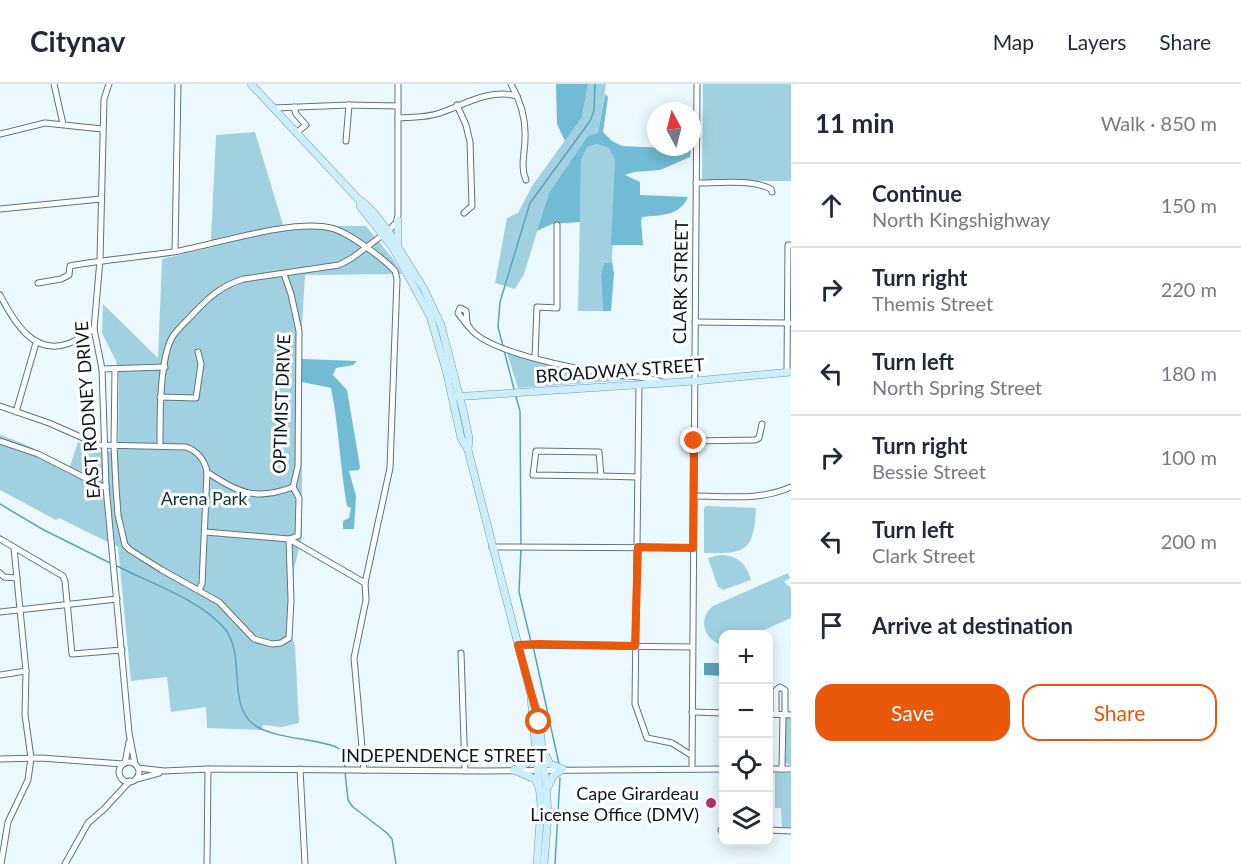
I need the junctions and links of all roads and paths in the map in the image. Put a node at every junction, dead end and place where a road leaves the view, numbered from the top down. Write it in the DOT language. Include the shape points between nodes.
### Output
graph roads {
  1 [pos="54,84"];
  2 [pos="109,84"];
  3 [pos="178,84"];
  4 [pos="251,84"];
  5 [pos="398,84"];
  6 [pos="510,84"];
  7 [pos="697,84"];
  8 [pos="505,94"];
  9 [pos="517,96"];
  10 [pos="349,105"];
  11 [pos="457,105"];
  12 [pos="398,106"];
  13 [pos="294,107"];
  14 [pos="274,108"];
  15 [pos="398,117"];
  16 [pos="63,124"];
  17 [pos="102,129"];
  18 [pos="296,133"];
  19 [pos="0,134"];
  20 [pos="346,141"];
  21 [pos="526,180"];
  22 [pos="696,183"];
  23 [pos="772,192"];
  24 [pos="101,199"];
  25 [pos="0,209"];
  26 [pos="464,213"];
  27 [pos="398,220"];
  28 [pos="557,225"];
  29 [pos="385,232"];
  30 [pos="398,245"];
  31 [pos="789,245"];
  32 [pos="366,248"];
  33 [pos="175,251"];
  34 [pos="100,260"];
  35 [pos="284,274"];
  36 [pos="38,283"];
  37 [pos="0,295"];
  38 [pos="2,306"];
  39 [pos="695,322"];
  40 [pos="790,323"];
  41 [pos="468,326"];
  42 [pos="94,329"];
  43 [pos="36,343"];
  44 [pos="198,352"];
  45 [pos="535,357"];
  46 [pos="165,367"];
  47 [pos="102,369"];
  48 [pos="115,369"];
  49 [pos="789,372"];
  50 [pos="694,381"];
  51 [pos="455,383"];
  52 [pos="664,383"];
  53 [pos="639,385"];
  54 [pos="473,395"];
  55 [pos="455,396"];
  56 [pos="160,397"];
  57 [pos="0,406"];
  58 [pos="16,412"];
  59 [pos="464,414"];
  60 [pos="762,424"];
  61 [pos="0,441"];
  62 [pos="694,441"];
  63 [pos="104,446"];
  64 [pos="114,446"];
  65 [pos="160,446"];
  66 [pos="468,450"];
  67 [pos="207,472"];
  68 [pos="601,477"];
  69 [pos="638,477"];
  70 [pos="106,487"];
  71 [pos="293,487"];
  72 [pos="791,487"];
  73 [pos="694,496"];
  74 [pos="205,532"];
  75 [pos="0,539"];
  76 [pos="289,539"];
  77 [pos="492,547"];
  78 [pos="638,547"];
  79 [pos="14,548"];
  80 [pos="693,548"];
  81 [pos="0,573"];
  82 [pos="16,578"];
  83 [pos="365,583"];
  84 [pos="199,589"];
  85 [pos="117,599"];
  86 [pos="67,604"];
  87 [pos="20,610"];
  88 [pos="0,612"];
  89 [pos="518,645"];
  90 [pos="635,646"];
  91 [pos="692,647"];
  92 [pos="122,650"];
  93 [pos="461,653"];
  94 [pos="26,672"];
  95 [pos="0,675"];
  96 [pos="692,712"];
  97 [pos="719,713"];
  98 [pos="784,714"];
  99 [pos="129,734"];
  100 [pos="540,748"];
  101 [pos="691,754"];
  102 [pos="31,758"];
  103 [pos="0,759"];
  104 [pos="102,763"];
  105 [pos="124,763"];
  106 [pos="137,766"];
  107 [pos="208,769"];
  108 [pos="692,769"];
  109 [pos="719,769"];
  110 [pos="773,769"];
  111 [pos="782,769"];
  112 [pos="791,769"];
  113 [pos="300,770"];
  114 [pos="364,770"];
  115 [pos="514,770"];
  116 [pos="542,770"];
  117 [pos="563,770"];
  118 [pos="164,771"];
  119 [pos="465,771"];
  120 [pos="119,773"];
  121 [pos="133,780"];
  122 [pos="119,792"];
  123 [pos="543,792"];
  124 [pos="773,830"];
  125 [pos="791,831"];
  126 [pos="1,864"];
  127 [pos="65,864"];
  128 [pos="207,864"];
  129 [pos="305,864"];
  130 [pos="537,864"];
  131 [pos="544,864"];
  1 -- 16 [label="street"];
  2 -- 17 [label="street, EAST RODNEY DRIVE"];
  3 -- 33 [label="street"];
  4 -- 14 [label="main road"];
  5 -- 12 [label="street"];
  6 -- 8 [label="street"];
  6 -- 9 [label="street"];
  7 -- 22 [label="street, CLARK STREET"];
  8 -- 9 [label="street"];
  8 -- 11 [label="street"];
  9 -- 21 [label="street" via="525,136"];
  10 -- 12 [label="street"];
  10 -- 13 [label="street"];
  10 -- 20 [label="street"];
  11 -- 15 [label="street" via="426,116"];
  11 -- 26 [label="street" via="470,142 472,206"];
  12 -- 15 [label="street"];
  13 -- 14 [label="street"];
  13 -- 18 [label="street" via="306,125"];
  14 -- 18 [label="main road"];
  15 -- 27 [label="street"];
  16 -- 17 [label="street"];
  16 -- 19 [label="street" via="35,124"];
  17 -- 24 [label="street, EAST RODNEY DRIVE"];
  18 -- 29 [label="main road"];
  22 -- 23 [label="street" via="767,186"];
  22 -- 39 [label="street, CLARK STREET"];
  24 -- 25 [label="street"];
  24 -- 34 [label="street, EAST RODNEY DRIVE"];
  27 -- 29 [label="street"];
  27 -- 30 [label="main road"];
  28 -- 45 [label="street" via="557,308 537,307"];
  29 -- 30 [label="main road"];
  29 -- 32 [label="street"];
  29 -- 55 [label="main road" via="430,316"];
  30 -- 51 [label="main road" via="436,314"];
  31 -- 40 [label="street"];
  32 -- 33 [label="street" via="332,228 305,226"];
  32 -- 35 [label="street" via="339,265"];
  32 -- 83 [label="street" via="395,271 396,289 390,468"];
  33 -- 34 [label="street"];
  34 -- 36 [label="street" via="70,266 69,275"];
  34 -- 42 [label="street, EAST RODNEY DRIVE"];
  35 -- 46 [label="street" via="244,279 217,291 173,336"];
  35 -- 71 [label="street, OPTIMIST DRIVE" via="299,331 298,466"];
  37 -- 38 [label="street"];
  38 -- 43 [label="street"];
  39 -- 40 [label="street"];
  39 -- 50 [label="street, CLARK STREET"];
  40 -- 49 [label="street"];
  41 -- 45 [label="street" via="496,347"];
  42 -- 43 [label="street" via="59,346"];
  42 -- 47 [label="street, EAST RODNEY DRIVE"];
  43 -- 58 [label="street"];
  44 -- 56 [label="street" via="201,364 196,398"];
  45 -- 52 [label="street" via="611,374 651,377"];
  46 -- 48 [label="street"];
  46 -- 56 [label="street"];
  47 -- 48 [label="street"];
  47 -- 63 [label="street, EAST RODNEY DRIVE"];
  48 -- 64 [label="street"];
  49 -- 50 [label="main road, BROADWAY STREET"];
  50 -- 52 [label="main road, BROADWAY STREET"];
  50 -- 62 [label="street, CLARK STREET"];
  51 -- 54 [label="main road"];
  51 -- 55 [label="main road"];
  52 -- 53 [label="main road, BROADWAY STREET"];
  53 -- 54 [label="main road, BROADWAY STREET"];
  53 -- 69 [label="street"];
  54 -- 55 [label="main road, BROADWAY STREET"];
  54 -- 59 [label="main road"];
  55 -- 59 [label="main road"];
  55 -- 66 [label="main road" via="461,438"];
  56 -- 65 [label="street"];
  57 -- 58 [label="street"];
  58 -- 63 [label="street"];
  59 -- 66 [label="main road"];
  60 -- 62 [label="street" via="755,440"];
  61 -- 70 [label="street" via="38,454"];
  62 -- 73 [label="street, CLARK STREET"];
  63 -- 64 [label="street"];
  63 -- 70 [label="street, EAST RODNEY DRIVE"];
  64 -- 65 [label="street"];
  64 -- 84 [label="street" via="118,515 125,545"];
  65 -- 67 [label="street" via="195,450"];
  66 -- 77 [label="main road"];
  67 -- 71 [label="street" via="234,489 254,494 277,493"];
  67 -- 74 [label="street"];
  68 -- 68 [label="street" via="534,475 536,451 599,452"];
  68 -- 69 [label="street"];
  69 -- 78 [label="street"];
  70 -- 85 [label="street, EAST RODNEY DRIVE"];
  71 -- 76 [label="street, OPTIMIST DRIVE" via="299,498 298,536"];
  72 -- 73 [label="street" via="756,497"];
  73 -- 80 [label="street, CLARK STREET"];
  74 -- 76 [label="street"];
  74 -- 84 [label="street"];
  75 -- 79 [label="street"];
  76 -- 83 [label="street"];
  76 -- 84 [label="street, OPTIMIST DRIVE" via="289,638 281,643 254,639 225,607"];
  77 -- 78 [label="street"];
  77 -- 89 [label="main road"];
  78 -- 80 [label="street"];
  78 -- 90 [label="street"];
  79 -- 82 [label="street"];
  79 -- 86 [label="street" via="63,576"];
  80 -- 91 [label="street, CLARK STREET"];
  81 -- 82 [label="street"];
  82 -- 87 [label="street"];
  83 -- 114 [label="street" via="366,600 354,658"];
  85 -- 86 [label="street"];
  85 -- 92 [label="street, EAST RODNEY DRIVE"];
  86 -- 87 [label="street"];
  86 -- 92 [label="street" via="72,654"];
  87 -- 88 [label="street"];
  87 -- 94 [label="street"];
  89 -- 90 [label="street"];
  89 -- 100 [label="main road"];
  90 -- 91 [label="street"];
  90 -- 101 [label="street" via="635,704 646,738 672,743"];
  91 -- 96 [label="street, CLARK STREET"];
  92 -- 99 [label="street, EAST RODNEY DRIVE"];
  93 -- 119 [label="street"];
  94 -- 95 [label="street"];
  94 -- 102 [label="street" via="25,715"];
  96 -- 97 [label="street"];
  96 -- 101 [label="street, CLARK STREET"];
  98 -- 111 [label="street"];
  99 -- 105 [label="street, EAST RODNEY DRIVE"];
  99 -- 106 [label="street, EAST RODNEY DRIVE"];
  100 -- 115 [label="main road" via="529,762"];
  100 -- 116 [label="main road"];
  100 -- 117 [label="main road" via="550,764"];
  101 -- 108 [label="street, CLARK STREET"];
  102 -- 103 [label="street"];
  102 -- 104 [label="street"];
  102 -- 126 [label="street" via="28,780 8,822"];
  104 -- 105 [label="street"];
  104 -- 120 [label="street"];
  105 -- 106 [label="street"];
  105 -- 120 [label="street"];
  106 -- 118 [label="street, INDEPENDENCE STREET"];
  106 -- 121 [label="street" via="139,772"];
  107 -- 113 [label="street, INDEPENDENCE STREET"];
  107 -- 118 [label="street, INDEPENDENCE STREET"];
  107 -- 128 [label="street"];
  108 -- 109 [label="street, INDEPENDENCE STREET"];
  108 -- 117 [label="street, INDEPENDENCE STREET"];
  110 -- 111 [label="street"];
  111 -- 112 [label="street"];
  113 -- 114 [label="street, INDEPENDENCE STREET"];
  113 -- 129 [label="street"];
  114 -- 119 [label="street, INDEPENDENCE STREET"];
  115 -- 116 [label="street, INDEPENDENCE STREET"];
  115 -- 119 [label="street, INDEPENDENCE STREET"];
  115 -- 123 [label="main road" via="535,779"];
  116 -- 117 [label="street, INDEPENDENCE STREET"];
  116 -- 123 [label="main road"];
  117 -- 123 [label="main road" via="553,776"];
  118 -- 121 [label="street, INDEPENDENCE STREET"];
  120 -- 121 [label="street" via="122,778"];
  120 -- 122 [label="street"];
  121 -- 122 [label="street"];
  122 -- 127 [label="street" via="88,823"];
  123 -- 130 [label="main road"];
  123 -- 131 [label="main road" via="548,816"];
  124 -- 125 [label="street"];
}
